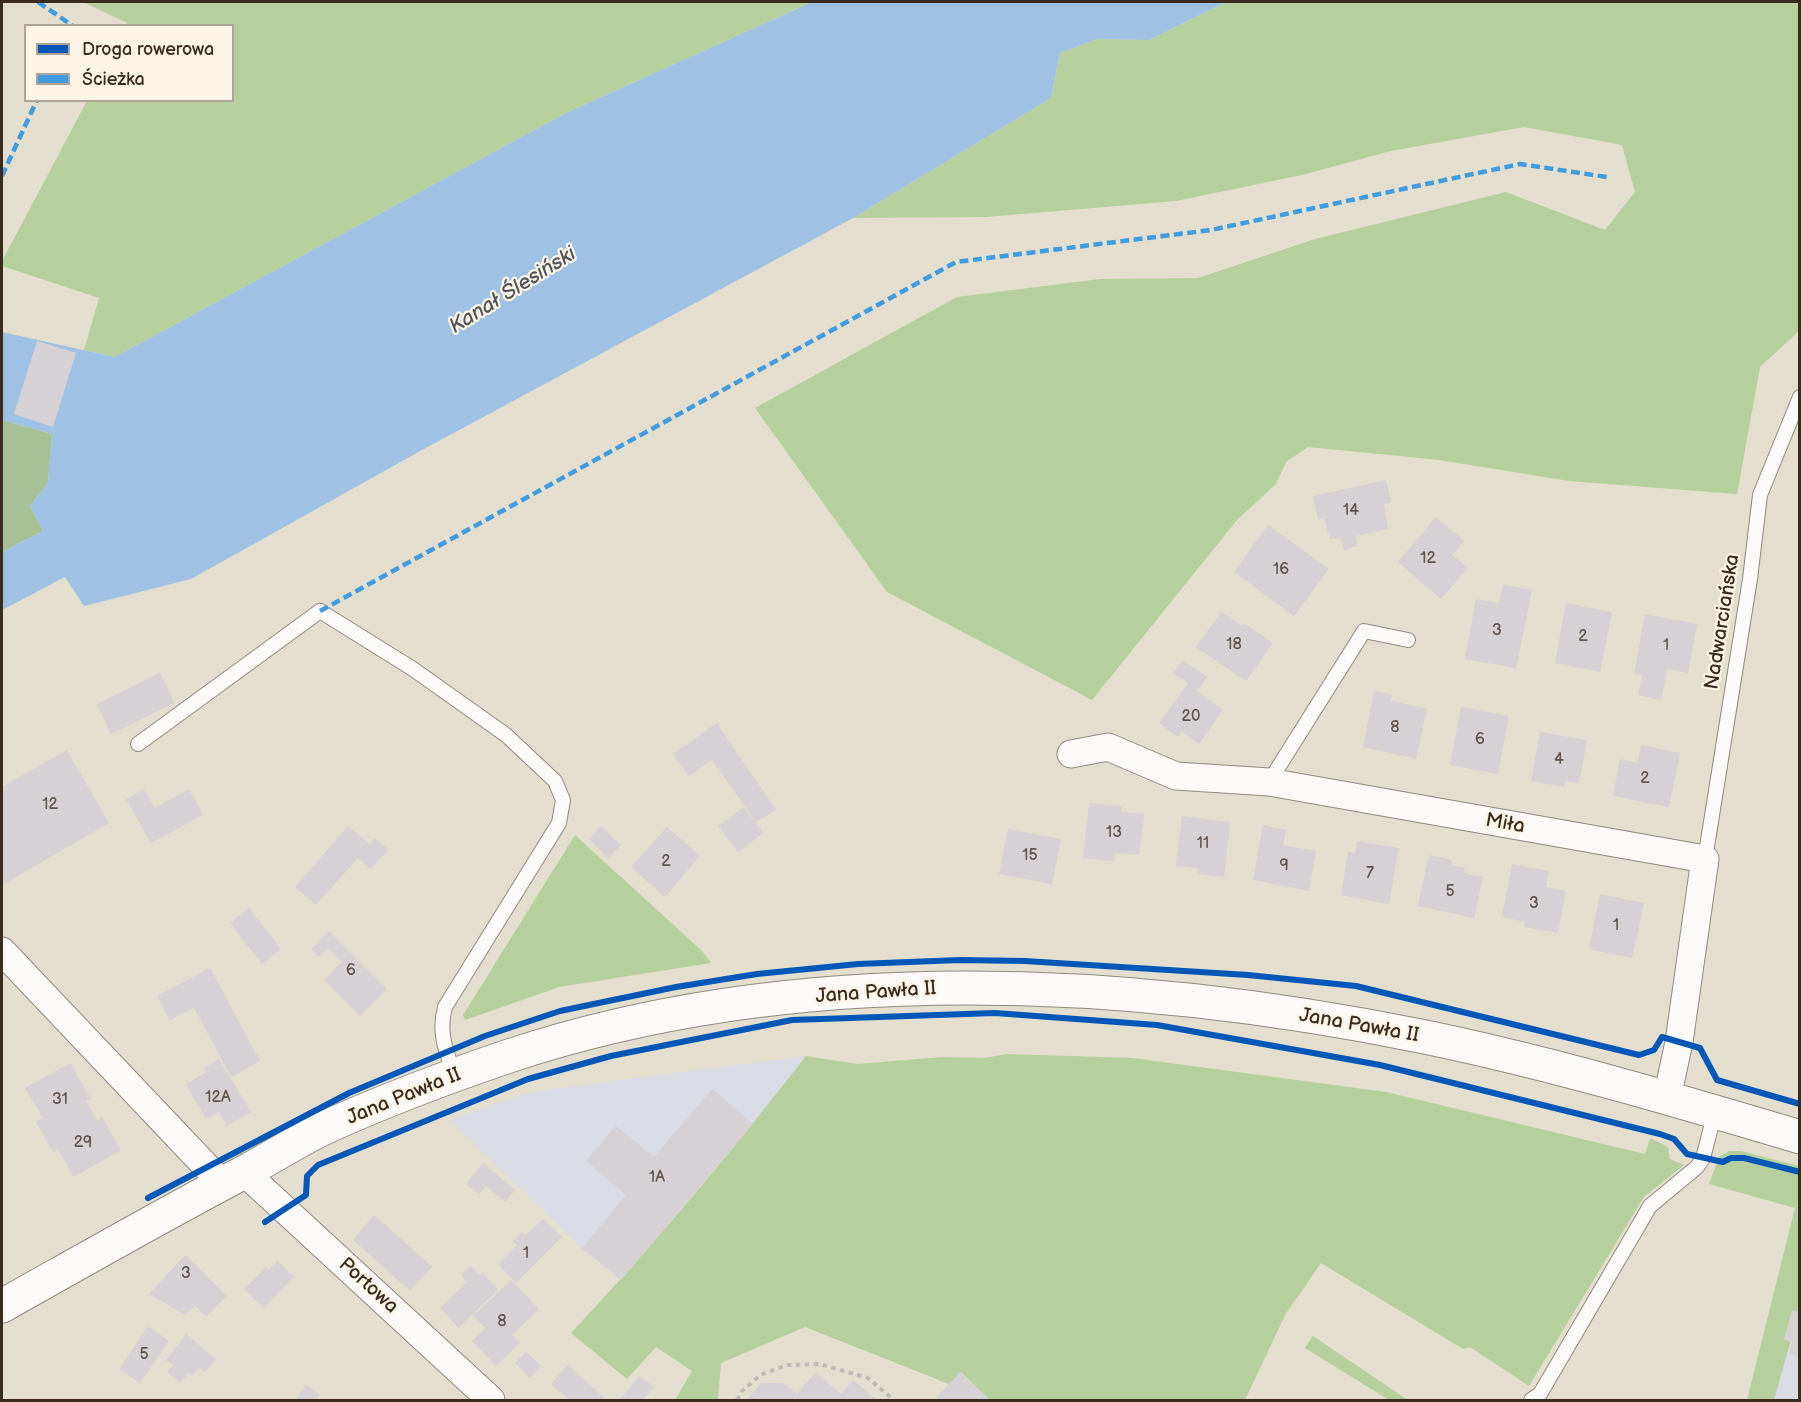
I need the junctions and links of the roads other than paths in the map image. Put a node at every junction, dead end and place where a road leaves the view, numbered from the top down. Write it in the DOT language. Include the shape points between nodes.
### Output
graph roads {
  1 [pos="1800,397"];
  2 [pos="1408,640"];
  3 [pos="138,744"];
  4 [pos="1071,754"];
  5 [pos="1269,782"];
  6 [pos="1705,859"];
  7 [pos="2,951"];
  8 [pos="455,1076"];
  9 [pos="1667,1098"];
  10 [pos="1715,1112"];
  11 [pos="1800,1137"];
  12 [pos="232,1177"];
  13 [pos="2,1306"];
  14 [pos="491,1401"];
  15 [pos="1531,1401"];
  1 -- 6 [label="lane, Nadwarciańska" via="1760,495"];
  2 -- 5 [label="lane" via="1364,632"];
  3 -- 8 [label="lane" via="320,611 413,669 506,735 555,781 563,800 559,823 445,1007 441,1037"];
  4 -- 5 [label="street, Miła" via="1107,747 1176,776"];
  5 -- 6 [label="street, Miła"];
  6 -- 9 [label="street" via="1679,1042"];
  7 -- 12 [label="street, Portowa"];
  8 -- 9 [label="main road, Jana Pawła II" via="538,1047 688,1012 864,991 1010,987 1214,1003 1352,1024 1460,1045"];
  8 -- 12 [label="main road, Jana Pawła II" via="324,1129"];
  9 -- 10 [label="main road, Jana Pawła II"];
  10 -- 11 [label="main road, Jana Pawła II"];
  10 -- 15 [label="lane" via="1703,1158 1650,1206 1539,1394"];
  12 -- 13 [label="main road, Jana Pawła II"];
  12 -- 14 [label="street, Portowa"];
}
